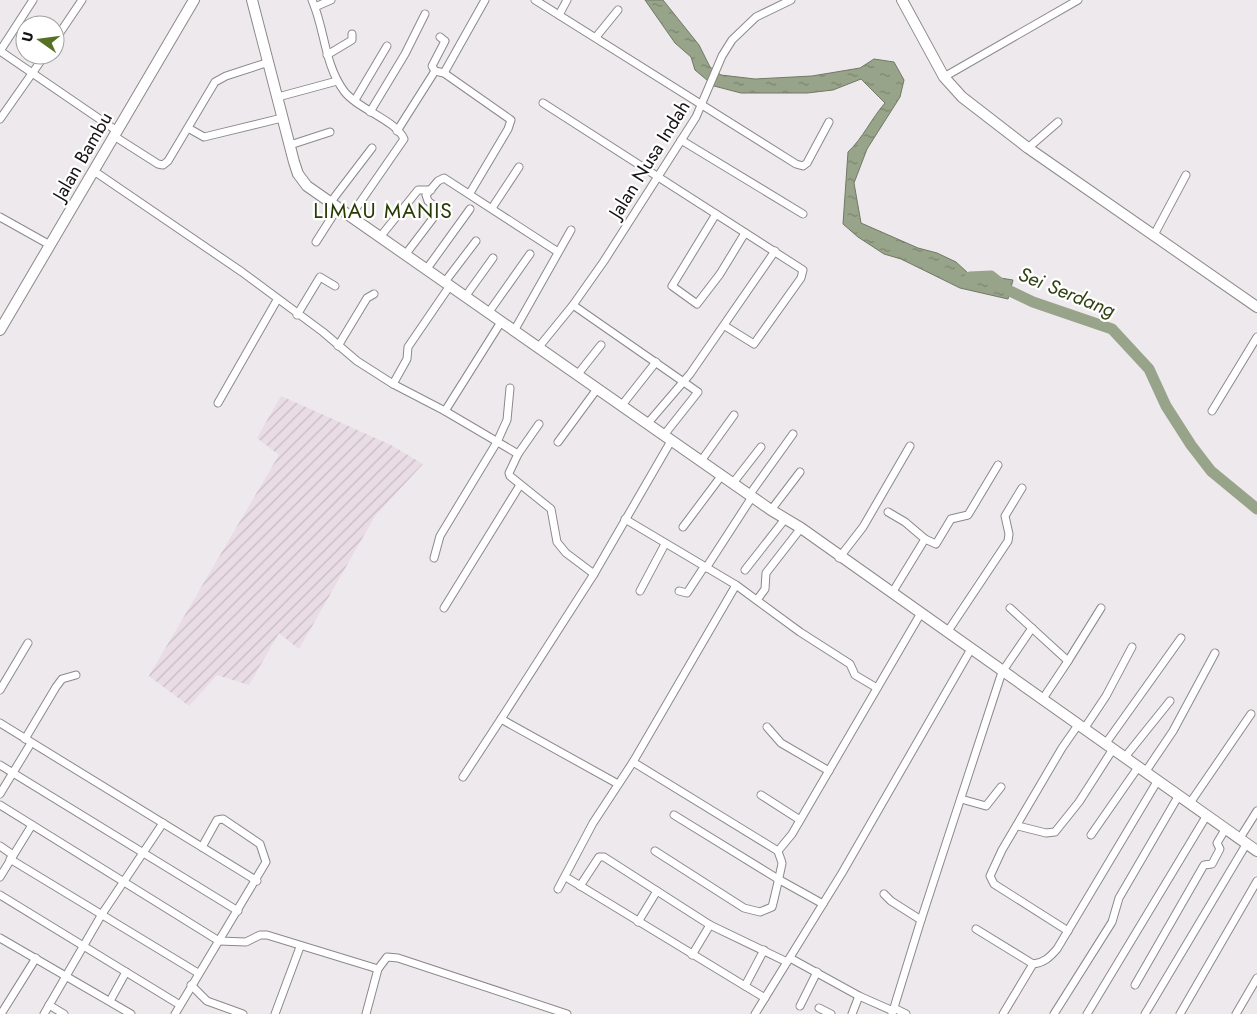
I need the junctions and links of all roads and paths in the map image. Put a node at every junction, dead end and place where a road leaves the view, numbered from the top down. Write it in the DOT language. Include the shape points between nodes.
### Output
graph roads {
  1 [pos="32,0"];
  2 [pos="82,0"];
  3 [pos="194,0"];
  4 [pos="252,0"];
  5 [pos="331,0"];
  6 [pos="485,0"];
  7 [pos="535,0"];
  8 [pos="567,0"];
  9 [pos="791,0"];
  10 [pos="902,0"];
  11 [pos="1078,0"];
  12 [pos="313,3"];
  13 [pos="618,10"];
  14 [pos="425,14"];
  15 [pos="559,15"];
  16 [pos="65,25"];
  17 [pos="352,34"];
  18 [pos="440,37"];
  19 [pos="596,37"];
  20 [pos="387,46"];
  21 [pos="0,51"];
  22 [pos="327,55"];
  23 [pos="269,62"];
  24 [pos="38,65"];
  25 [pos="435,71"];
  26 [pos="444,73"];
  27 [pos="32,74"];
  28 [pos="944,77"];
  29 [pos="338,81"];
  30 [pos="278,97"];
  31 [pos="355,100"];
  32 [pos="704,101"];
  33 [pos="543,103"];
  34 [pos="370,112"];
  35 [pos="282,118"];
  36 [pos="0,119"];
  37 [pos="829,122"];
  38 [pos="1058,122"];
  39 [pos="188,128"];
  40 [pos="397,131"];
  41 [pos="330,132"];
  42 [pos="115,134"];
  43 [pos="681,140"];
  44 [pos="290,145"];
  45 [pos="372,148"];
  46 [pos="1028,148"];
  47 [pos="519,167"];
  48 [pos="94,171"];
  49 [pos="658,175"];
  50 [pos="1186,175"];
  51 [pos="431,190"];
  52 [pos="470,193"];
  53 [pos="334,206"];
  54 [pos="492,208"];
  55 [pos="470,209"];
  56 [pos="716,214"];
  57 [pos="803,214"];
  58 [pos="0,217"];
  59 [pos="350,217"];
  60 [pos="571,230"];
  61 [pos="745,233"];
  62 [pos="1154,235"];
  63 [pos="380,237"];
  64 [pos="476,241"];
  65 [pos="316,242"];
  66 [pos="50,245"];
  67 [pos="775,251"];
  68 [pos="558,252"];
  69 [pos="404,254"];
  70 [pos="530,254"];
  71 [pos="493,258"];
  72 [pos="426,270"];
  73 [pos="446,285"];
  74 [pos="335,286"];
  75 [pos="374,294"];
  76 [pos="465,297"];
  77 [pos="277,300"];
  78 [pos="573,305"];
  79 [pos="1257,307"];
  80 [pos="489,312"];
  81 [pos="297,314"];
  82 [pos="500,322"];
  83 [pos="725,326"];
  84 [pos="0,330"];
  85 [pos="514,331"];
  86 [pos="1257,337"];
  87 [pos="601,345"];
  88 [pos="338,346"];
  89 [pos="538,348"];
  90 [pos="656,362"];
  91 [pos="578,374"];
  92 [pos="684,381"];
  93 [pos="393,384"];
  94 [pos="510,388"];
  95 [pos="597,389"];
  96 [pos="218,402"];
  97 [pos="622,405"];
  98 [pos="445,411"];
  99 [pos="1212,411"];
  100 [pos="734,415"];
  101 [pos="648,423"];
  102 [pos="539,424"];
  103 [pos="793,434"];
  104 [pos="667,438"];
  105 [pos="496,442"];
  106 [pos="558,442"];
  107 [pos="910,446"];
  108 [pos="761,447"];
  109 [pos="518,454"];
  110 [pos="701,461"];
  111 [pos="998,465"];
  112 [pos="800,472"];
  113 [pos="722,475"];
  114 [pos="732,483"];
  115 [pos="520,486"];
  116 [pos="1022,488"];
  117 [pos="751,496"];
  118 [pos="771,510"];
  119 [pos="888,512"];
  120 [pos="625,519"];
  121 [pos="785,519"];
  122 [pos="683,527"];
  123 [pos="801,528"];
  124 [pos="925,539"];
  125 [pos="665,544"];
  126 [pos="434,558"];
  127 [pos="839,558"];
  128 [pos="705,567"];
  129 [pos="745,570"];
  130 [pos="594,574"];
  131 [pos="736,585"];
  132 [pos="679,590"];
  133 [pos="640,591"];
  134 [pos="892,593"];
  135 [pos="757,600"];
  136 [pos="444,608"];
  137 [pos="1010,608"];
  138 [pos="1101,608"];
  139 [pos="920,613"];
  140 [pos="1032,628"];
  141 [pos="948,631"];
  142 [pos="1181,638"];
  143 [pos="28,643"];
  144 [pos="1132,647"];
  145 [pos="971,649"];
  146 [pos="1215,654"];
  147 [pos="1068,661"];
  148 [pos="1002,672"];
  149 [pos="76,675"];
  150 [pos="2,682"];
  151 [pos="877,688"];
  152 [pos="0,690"];
  153 [pos="1042,700"];
  154 [pos="1170,701"];
  155 [pos="1251,714"];
  156 [pos="502,719"];
  157 [pos="0,723"];
  158 [pos="768,727"];
  159 [pos="1081,727"];
  160 [pos="28,741"];
  161 [pos="1109,746"];
  162 [pos="1125,756"];
  163 [pos="633,762"];
  164 [pos="0,765"];
  165 [pos="1142,768"];
  166 [pos="829,771"];
  167 [pos="13,773"];
  168 [pos="463,777"];
  169 [pos="1158,780"];
  170 [pos="618,784"];
  171 [pos="1001,787"];
  172 [pos="0,794"];
  173 [pos="761,795"];
  174 [pos="1179,795"];
  175 [pos="961,799"];
  176 [pos="1190,803"];
  177 [pos="0,806"];
  178 [pos="1257,811"];
  179 [pos="674,815"];
  180 [pos="1207,815"];
  181 [pos="800,820"];
  182 [pos="163,823"];
  183 [pos="32,824"];
  184 [pos="1018,826"];
  185 [pos="1226,828"];
  186 [pos="1091,835"];
  187 [pos="1243,841"];
  188 [pos="0,846"];
  189 [pos="202,847"];
  190 [pos="1257,850"];
  191 [pos="654,851"];
  192 [pos="778,851"];
  193 [pos="143,852"];
  194 [pos="11,857"];
  195 [pos="0,878"];
  196 [pos="778,879"];
  197 [pos="569,880"];
  198 [pos="1257,880"];
  199 [pos="257,881"];
  200 [pos="123,882"];
  201 [pos="580,886"];
  202 [pos="558,889"];
  203 [pos="657,891"];
  204 [pos="884,894"];
  205 [pos="0,895"];
  206 [pos="823,904"];
  207 [pos="238,911"];
  208 [pos="102,914"];
  209 [pos="921,920"];
  210 [pos="638,922"];
  211 [pos="710,925"];
  212 [pos="976,929"];
  213 [pos="1068,931"];
  214 [pos="0,938"];
  215 [pos="219,941"];
  216 [pos="300,946"];
  217 [pos="84,947"];
  218 [pos="764,950"];
  219 [pos="692,955"];
  220 [pos="36,958"];
  221 [pos="788,960"];
  222 [pos="1033,964"];
  223 [pos="378,969"];
  224 [pos="126,972"];
  225 [pos="817,972"];
  226 [pos="198,973"];
  227 [pos="67,976"];
  228 [pos="1257,978"];
  229 [pos="191,985"];
  230 [pos="1135,985"];
  231 [pos="745,986"];
  232 [pos="859,996"];
  233 [pos="765,998"];
  234 [pos="110,1001"];
  235 [pos="50,1005"];
  236 [pos="180,1005"];
  237 [pos="800,1006"];
  238 [pos="819,1008"];
  239 [pos="893,1011"];
  240 [pos="231,1012"];
  241 [pos="1,1014"];
  242 [pos="44,1014"];
  243 [pos="64,1014"];
  244 [pos="131,1014"];
  245 [pos="175,1014"];
  246 [pos="243,1014"];
  247 [pos="275,1014"];
  248 [pos="366,1014"];
  249 [pos="567,1014"];
  250 [pos="755,1014"];
  251 [pos="831,1014"];
  252 [pos="852,1014"];
  253 [pos="906,1014"];
  254 [pos="1003,1014"];
  255 [pos="1054,1014"];
  256 [pos="1087,1014"];
  257 [pos="1145,1014"];
  258 [pos="1180,1014"];
  259 [pos="1236,1014"];
  1 -- 21 [label="street"];
  2 -- 16 [label="street"];
  3 -- 42 [label="main road, Jalan Bambu"];
  4 -- 23 [label="main road"];
  5 -- 12 [label="street"];
  6 -- 26 [label="street"];
  7 -- 15 [label="street"];
  8 -- 15 [label="street"];
  9 -- 32 [label="street, Jalan Nusa Indah" via="749,22 732,40"];
  10 -- 28 [label="main road"];
  11 -- 28 [label="street"];
  12 -- 22 [label="street"];
  13 -- 19 [label="street"];
  14 -- 34 [label="street"];
  15 -- 19 [label="street"];
  17 -- 22 [label="street" via="352,40"];
  18 -- 25 [label="street" via="445,42 432,66"];
  19 -- 32 [label="street"];
  20 -- 31 [label="street"];
  21 -- 27 [label="street"];
  22 -- 29 [label="street"];
  23 -- 30 [label="main road"];
  23 -- 39 [label="street" via="215,82"];
  24 -- 27 [label="street"];
  25 -- 26 [label="street"];
  25 -- 40 [label="street"];
  26 -- 52 [label="street" via="511,120"];
  27 -- 36 [label="street"];
  27 -- 42 [label="street"];
  28 -- 46 [label="main road" via="967,102"];
  29 -- 30 [label="street"];
  29 -- 31 [label="street" via="345,93"];
  30 -- 35 [label="main road"];
  31 -- 34 [label="street"];
  32 -- 37 [label="street" via="803,166"];
  32 -- 43 [label="street, Jalan Nusa Indah"];
  33 -- 49 [label="street"];
  34 -- 40 [label="street"];
  35 -- 39 [label="street" via="204,137"];
  35 -- 44 [label="main road"];
  38 -- 46 [label="street"];
  39 -- 42 [label="street" via="163,165"];
  40 -- 59 [label="street" via="403,143"];
  41 -- 44 [label="street"];
  42 -- 48 [label="main road, Jalan Bambu"];
  43 -- 49 [label="street, Jalan Nusa Indah"];
  43 -- 57 [label="street"];
  44 -- 53 [label="main road" via="302,181"];
  45 -- 53 [label="street"];
  46 -- 62 [label="main road"];
  47 -- 54 [label="street"];
  48 -- 66 [label="main road, Jalan Bambu"];
  48 -- 77 [label="street" via="242,272"];
  49 -- 56 [label="street"];
  49 -- 78 [label="street, Jalan Nusa Indah"];
  50 -- 62 [label="street"];
  51 -- 52 [label="street" via="444,178"];
  51 -- 63 [label="street" via="418,190"];
  51 -- 69 [label="street" via="426,199 437,208 436,213"];
  52 -- 54 [label="street"];
  53 -- 59 [label="main road"];
  53 -- 65 [label="street"];
  54 -- 68 [label="street"];
  55 -- 72 [label="street"];
  56 -- 61 [label="street"];
  56 -- 61 [label="street" via="672,286 697,304"];
  58 -- 66 [label="street"];
  59 -- 63 [label="main road"];
  60 -- 68 [label="street"];
  61 -- 67 [label="street"];
  62 -- 79 [label="main road"];
  63 -- 69 [label="main road"];
  64 -- 73 [label="street"];
  66 -- 84 [label="main road, Jalan Bambu"];
  67 -- 83 [label="street"];
  67 -- 83 [label="street" via="802,270 801,278 754,344"];
  68 -- 85 [label="street"];
  69 -- 72 [label="main road"];
  70 -- 80 [label="street"];
  71 -- 76 [label="street"];
  72 -- 73 [label="main road"];
  73 -- 76 [label="main road"];
  73 -- 93 [label="street" via="408,347 407,359"];
  74 -- 81 [label="street" via="320,277"];
  75 -- 88 [label="street" via="367,298"];
  76 -- 80 [label="main road"];
  77 -- 81 [label="street"];
  77 -- 96 [label="street"];
  78 -- 89 [label="street, Jalan Nusa Indah"];
  78 -- 90 [label="street"];
  80 -- 82 [label="main road"];
  81 -- 88 [label="street"];
  82 -- 85 [label="main road"];
  82 -- 98 [label="street"];
  83 -- 92 [label="street"];
  85 -- 89 [label="main road"];
  86 -- 99 [label="street"];
  87 -- 91 [label="street"];
  88 -- 93 [label="street"];
  89 -- 91 [label="main road"];
  90 -- 92 [label="street"];
  90 -- 97 [label="street"];
  91 -- 95 [label="main road"];
  92 -- 101 [label="street"];
  92 -- 104 [label="street" via="699,394"];
  93 -- 98 [label="street"];
  94 -- 105 [label="street" via="507,420"];
  95 -- 97 [label="main road"];
  95 -- 106 [label="street"];
  97 -- 101 [label="main road"];
  98 -- 105 [label="street"];
  100 -- 110 [label="street"];
  101 -- 104 [label="main road"];
  102 -- 109 [label="street"];
  103 -- 117 [label="street"];
  104 -- 110 [label="main road"];
  104 -- 120 [label="street"];
  105 -- 109 [label="street"];
  105 -- 126 [label="street" via="440,536"];
  107 -- 127 [label="street" via="863,527"];
  108 -- 114 [label="street"];
  109 -- 115 [label="street" via="509,473"];
  110 -- 113 [label="main road"];
  111 -- 124 [label="street" via="968,515 951,519 936,544"];
  112 -- 118 [label="street"];
  113 -- 114 [label="main road"];
  113 -- 122 [label="street"];
  114 -- 117 [label="main road"];
  115 -- 130 [label="street" via="551,509 554,532 561,547"];
  115 -- 136 [label="street"];
  116 -- 141 [label="street" via="1005,516 1008,541"];
  117 -- 118 [label="main road"];
  117 -- 128 [label="street"];
  118 -- 121 [label="main road"];
  119 -- 124 [label="street"];
  120 -- 125 [label="street"];
  120 -- 130 [label="street"];
  121 -- 123 [label="main road"];
  121 -- 129 [label="street"];
  123 -- 127 [label="main road"];
  123 -- 135 [label="street" via="766,573 765,589"];
  124 -- 134 [label="street"];
  125 -- 128 [label="street"];
  125 -- 133 [label="street"];
  127 -- 134 [label="main road"];
  128 -- 131 [label="street"];
  128 -- 132 [label="street" via="687,593"];
  130 -- 156 [label="street"];
  131 -- 135 [label="street"];
  131 -- 163 [label="street"];
  134 -- 139 [label="main road"];
  135 -- 151 [label="street" via="850,664 855,675"];
  137 -- 140 [label="street"];
  138 -- 147 [label="street"];
  139 -- 141 [label="main road"];
  139 -- 151 [label="street"];
  140 -- 147 [label="street"];
  140 -- 148 [label="street"];
  141 -- 145 [label="main road"];
  142 -- 161 [label="street"];
  143 -- 150 [label="street"];
  144 -- 159 [label="street" via="1106,696"];
  145 -- 148 [label="main road"];
  145 -- 206 [label="street"];
  146 -- 165 [label="street" via="1173,731"];
  147 -- 153 [label="street"];
  148 -- 153 [label="main road"];
  148 -- 175 [label="street"];
  149 -- 160 [label="street" via="62,679 56,687"];
  150 -- 152 [label="street"];
  151 -- 166 [label="street"];
  153 -- 159 [label="main road"];
  154 -- 162 [label="street"];
  155 -- 176 [label="street"];
  156 -- 168 [label="street"];
  156 -- 170 [label="street"];
  157 -- 160 [label="street"];
  158 -- 166 [label="street" via="781,742"];
  159 -- 161 [label="main road"];
  159 -- 184 [label="street" via="1062,748"];
  160 -- 167 [label="street"];
  160 -- 182 [label="street"];
  161 -- 162 [label="main road"];
  161 -- 184 [label="street" via="1079,802 1055,832"];
  162 -- 165 [label="main road"];
  163 -- 170 [label="street"];
  163 -- 192 [label="street"];
  164 -- 167 [label="street"];
  165 -- 169 [label="main road"];
  165 -- 186 [label="street"];
  166 -- 181 [label="street"];
  167 -- 172 [label="street"];
  167 -- 193 [label="street"];
  169 -- 174 [label="main road"];
  169 -- 213 [label="street"];
  170 -- 202 [label="street"];
  171 -- 175 [label="street" via="986,806"];
  173 -- 181 [label="street"];
  174 -- 176 [label="main road"];
  174 -- 255 [label="street" via="1119,898 1112,922"];
  175 -- 209 [label="street"];
  176 -- 180 [label="main road"];
  177 -- 183 [label="street"];
  178 -- 187 [label="street"];
  179 -- 196 [label="street"];
  180 -- 185 [label="main road"];
  180 -- 256 [label="street"];
  181 -- 192 [label="street"];
  182 -- 189 [label="street"];
  182 -- 193 [label="street"];
  183 -- 194 [label="street"];
  183 -- 200 [label="street"];
  184 -- 213 [label="street" via="992,870 992,882"];
  185 -- 187 [label="main road"];
  185 -- 230 [label="street" via="1217,843 1220,850 1215,860 1204,865"];
  187 -- 190 [label="main road"];
  187 -- 257 [label="street"];
  188 -- 194 [label="street"];
  189 -- 199 [label="street"];
  189 -- 199 [label="street" via="217,820 223,819 262,848 266,862"];
  191 -- 196 [label="street" via="749,910 763,912 772,907"];
  192 -- 196 [label="street" via="782,864"];
  193 -- 200 [label="street"];
  193 -- 207 [label="street"];
  194 -- 195 [label="street"];
  194 -- 208 [label="street"];
  196 -- 206 [label="street"];
  197 -- 201 [label="street"];
  198 -- 258 [label="street"];
  199 -- 207 [label="street"];
  200 -- 208 [label="street"];
  200 -- 215 [label="street"];
  201 -- 203 [label="street" via="599,857 604,857"];
  201 -- 210 [label="street"];
  203 -- 210 [label="street"];
  203 -- 211 [label="street"];
  204 -- 209 [label="street" via="891,902"];
  205 -- 217 [label="street"];
  206 -- 221 [label="street"];
  207 -- 215 [label="street"];
  208 -- 217 [label="street"];
  208 -- 226 [label="street"];
  209 -- 239 [label="street"];
  210 -- 219 [label="street"];
  211 -- 218 [label="street"];
  211 -- 219 [label="street"];
  212 -- 222 [label="street"];
  213 -- 222 [label="street" via="1057,949 1042,962"];
  214 -- 220 [label="street"];
  215 -- 216 [label="street" via="246,942 267,935"];
  215 -- 226 [label="street"];
  216 -- 223 [label="street"];
  216 -- 247 [label="street"];
  217 -- 224 [label="street"];
  217 -- 227 [label="street"];
  218 -- 221 [label="street"];
  218 -- 231 [label="street"];
  219 -- 231 [label="street"];
  220 -- 227 [label="street"];
  220 -- 241 [label="street"];
  221 -- 225 [label="street"];
  221 -- 233 [label="street"];
  222 -- 254 [label="street"];
  223 -- 248 [label="street"];
  223 -- 249 [label="street" via="387,956 398,958"];
  224 -- 234 [label="street"];
  224 -- 236 [label="street"];
  225 -- 232 [label="street"];
  225 -- 237 [label="street"];
  226 -- 229 [label="street"];
  227 -- 234 [label="street"];
  227 -- 235 [label="street"];
  228 -- 259 [label="street"];
  229 -- 236 [label="street"];
  229 -- 240 [label="street" via="207,1001"];
  231 -- 233 [label="street"];
  232 -- 239 [label="street"];
  232 -- 252 [label="street"];
  233 -- 250 [label="street"];
  234 -- 244 [label="street"];
  235 -- 242 [label="street"];
  235 -- 243 [label="street"];
  236 -- 245 [label="street"];
  238 -- 251 [label="street"];
  239 -- 253 [label="street"];
  240 -- 246 [label="street"];
}
